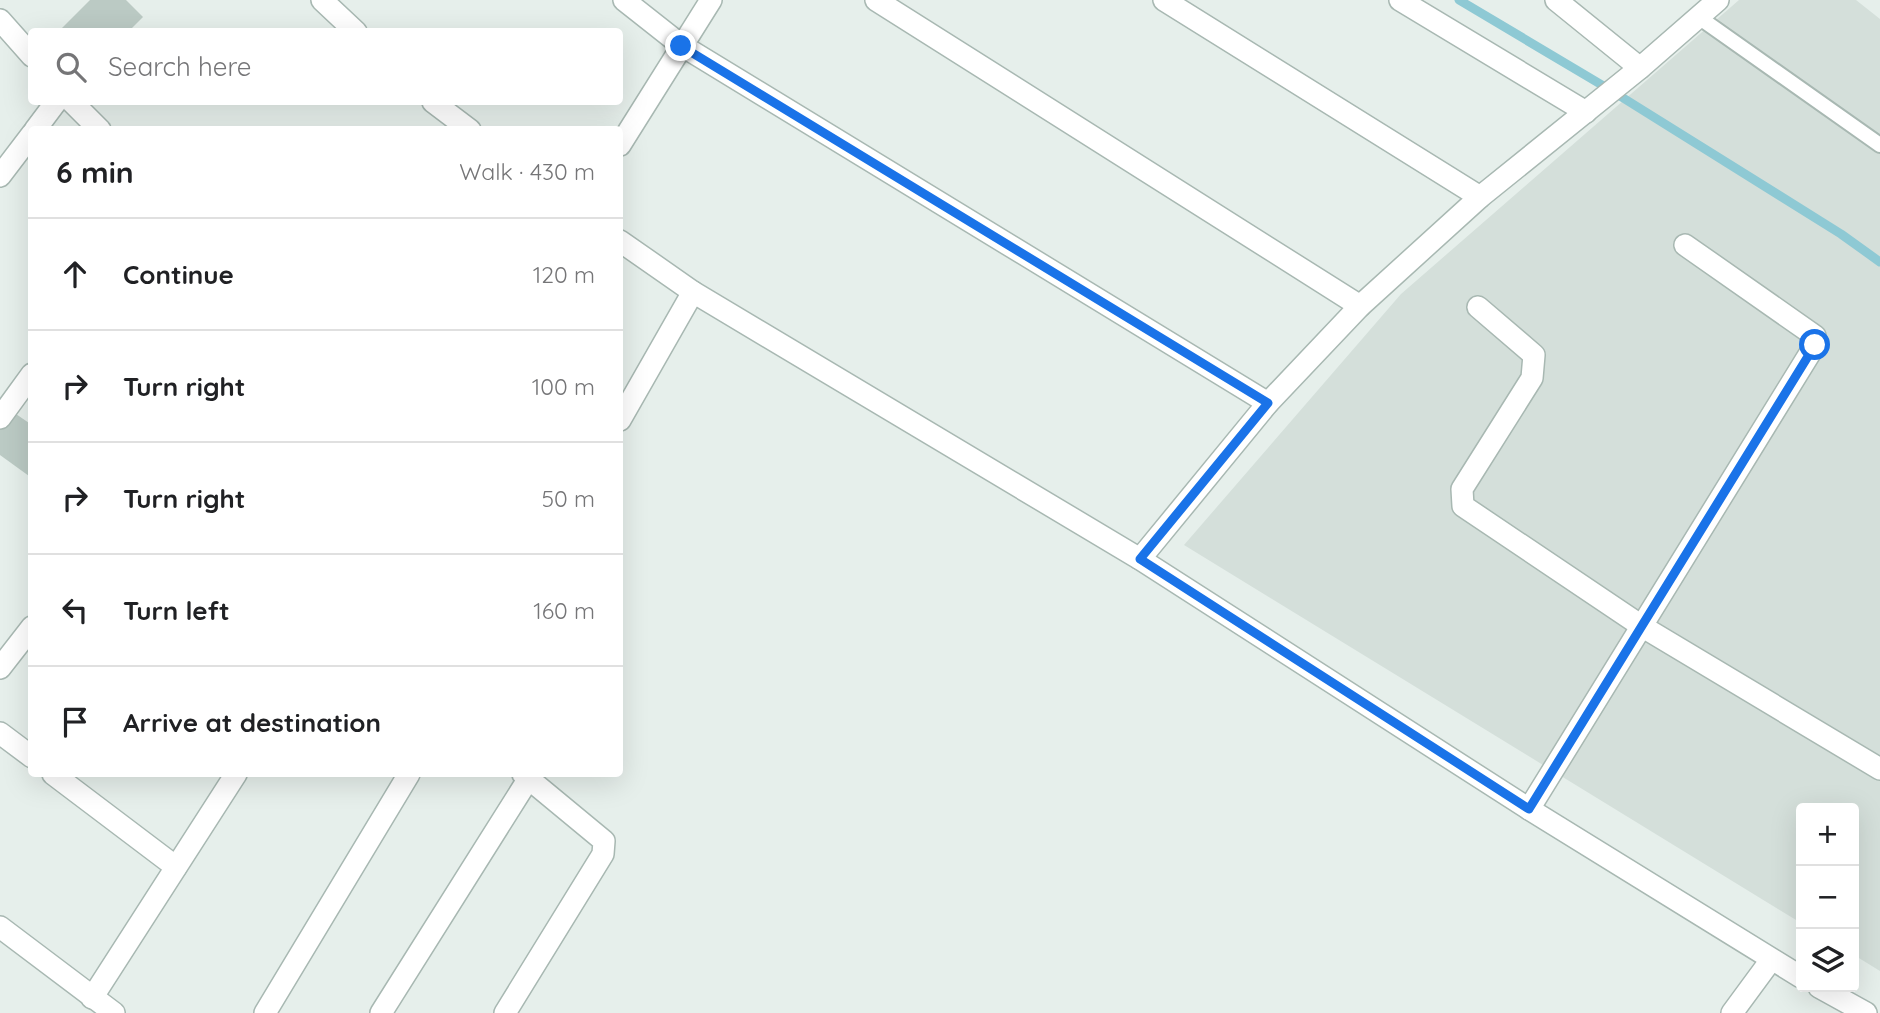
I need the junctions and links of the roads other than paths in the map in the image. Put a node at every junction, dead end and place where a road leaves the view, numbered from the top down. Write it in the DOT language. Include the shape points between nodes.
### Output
graph roads {
  1 [pos="322,0"];
  2 [pos="624,0"];
  3 [pos="711,0"];
  4 [pos="876,0"];
  5 [pos="1164,0"];
  6 [pos="1400,0"];
  7 [pos="1556,0"];
  8 [pos="1718,0"];
  9 [pos="1700,18"];
  10 [pos="0,20"];
  11 [pos="352,28"];
  12 [pos="681,46"];
  13 [pos="28,52"];
  14 [pos="1640,68"];
  15 [pos="53,105"];
  16 [pos="75,105"];
  17 [pos="437,105"];
  18 [pos="1586,112"];
  19 [pos="38,126"];
  20 [pos="96,126"];
  21 [pos="465,126"];
  22 [pos="28,139"];
  23 [pos="623,140"];
  24 [pos="1880,145"];
  25 [pos="0,176"];
  26 [pos="1479,197"];
  27 [pos="623,243"];
  28 [pos="1685,245"];
  29 [pos="693,292"];
  30 [pos="1360,306"];
  31 [pos="1478,307"];
  32 [pos="28,380"];
  33 [pos="1268,403"];
  34 [pos="623,414"];
  35 [pos="0,418"];
  36 [pos="1140,559"];
  37 [pos="1643,627"];
  38 [pos="28,632"];
  39 [pos="0,668"];
  40 [pos="0,733"];
  41 [pos="28,754"];
  42 [pos="1880,769"];
  43 [pos="63,777"];
  44 [pos="234,777"];
  45 [pos="407,777"];
  46 [pos="525,777"];
  47 [pos="527,777"];
  48 [pos="1529,809"];
  49 [pos="176,867"];
  50 [pos="0,927"];
  51 [pos="1771,960"];
  52 [pos="1796,973"];
  53 [pos="1828,992"];
  54 [pos="92,998"];
  55 [pos="114,1013"];
  56 [pos="265,1013"];
  57 [pos="381,1013"];
  58 [pos="505,1013"];
  59 [pos="1731,1013"];
  60 [pos="1866,1013"];
  1 -- 11 [label="street"];
  2 -- 12 [label="street"];
  3 -- 12 [label="street"];
  4 -- 30 [label="street"];
  5 -- 26 [label="street"];
  6 -- 18 [label="street"];
  7 -- 14 [label="street"];
  8 -- 9 [label="street"];
  9 -- 14 [label="street"];
  9 -- 24 [label="lane"];
  10 -- 13 [label="street"];
  12 -- 23 [label="street"];
  12 -- 33 [label="street"];
  14 -- 18 [label="street"];
  15 -- 19 [label="street"];
  16 -- 20 [label="street"];
  17 -- 21 [label="street"];
  18 -- 26 [label="street"];
  22 -- 25 [label="street"];
  26 -- 30 [label="street"];
  27 -- 29 [label="street"];
  28 -- 37 [label="street" via="1815,336 1815,345"];
  29 -- 34 [label="street"];
  29 -- 36 [label="street"];
  30 -- 33 [label="street"];
  31 -- 37 [label="street" via="1534,355 1535,368 1462,489 1463,506"];
  32 -- 35 [label="street"];
  33 -- 36 [label="street"];
  36 -- 48 [label="street"];
  37 -- 42 [label="street"];
  37 -- 48 [label="street"];
  38 -- 39 [label="street"];
  40 -- 41 [label="street"];
  43 -- 49 [label="street"];
  44 -- 49 [label="street"];
  45 -- 56 [label="street"];
  46 -- 57 [label="street"];
  47 -- 58 [label="street" via="604,841 603,854"];
  48 -- 51 [label="street"];
  49 -- 54 [label="street"];
  50 -- 54 [label="street"];
  51 -- 52 [label="street"];
  51 -- 59 [label="street"];
  53 -- 60 [label="street"];
  54 -- 55 [label="street"];
}
